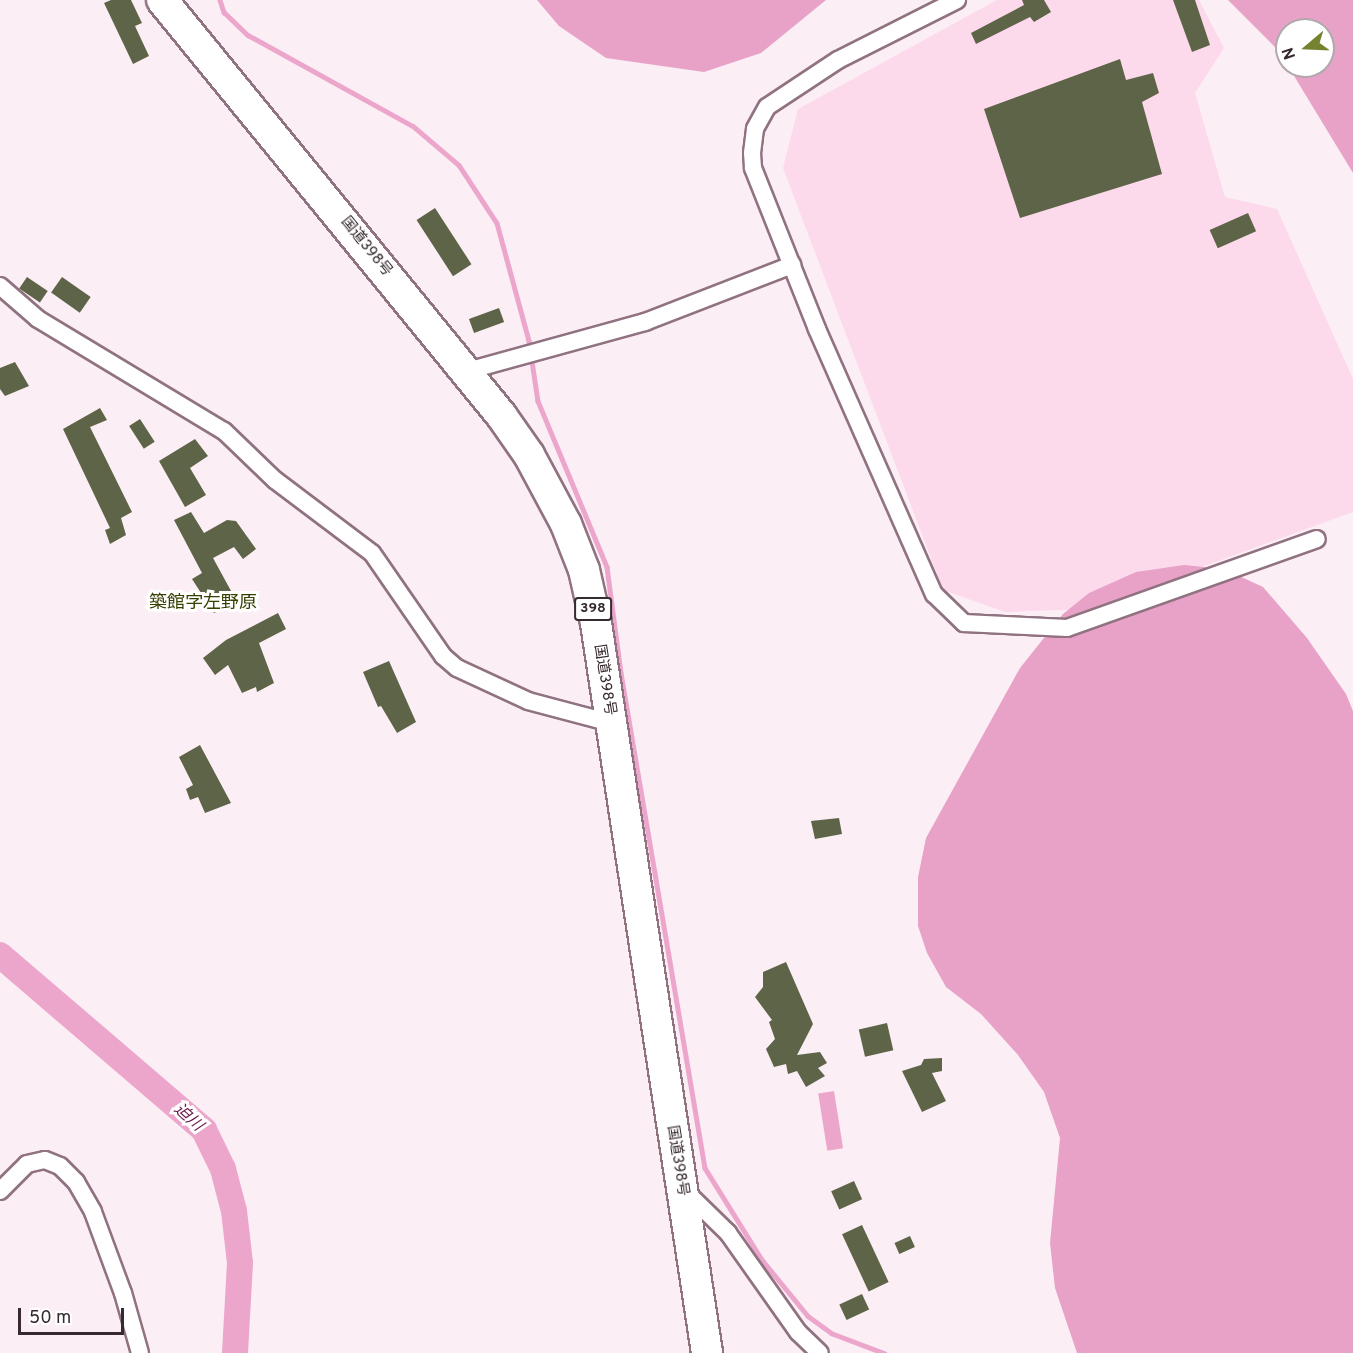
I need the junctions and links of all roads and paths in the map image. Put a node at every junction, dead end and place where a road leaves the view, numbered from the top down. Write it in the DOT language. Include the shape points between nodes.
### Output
graph roads {
  1 [pos="162,0"];
  2 [pos="957,0"];
  3 [pos="792,264"];
  4 [pos="0,286"];
  5 [pos="467,371"];
  6 [pos="1317,540"];
  7 [pos="611,723"];
  8 [pos="681,1188"];
  9 [pos="0,1191"];
  10 [pos="798,1332"];
  11 [pos="140,1353"];
  12 [pos="707,1353"];
  13 [pos="820,1353"];
  14 [pos="833,1353"];
  1 -- 5 [label="highway, 国道398号 / 398"];
  2 -- 3 [label="street" via="838,60 767,107 755,129 753,168"];
  3 -- 5 [label="street" via="645,322"];
  3 -- 6 [label="street" via="920,565 934,594 964,623 1040,628 1082,625"];
  4 -- 7 [label="street" via="38,319 224,431 276,480 372,553 443,656 457,668 528,701"];
  5 -- 7 [label="highway, 国道398号 / 398" via="529,454 569,534 591,602"];
  7 -- 8 [label="highway, 国道398号 / 398"];
  8 -- 10 [label="street" via="728,1233"];
  8 -- 12 [label="highway, 国道398号 / 398"];
  9 -- 11 [label="street" via="27,1164 45,1160 60,1166 76,1182 93,1212"];
  10 -- 13 [label="street"];
  10 -- 14 [label="street"];
}
